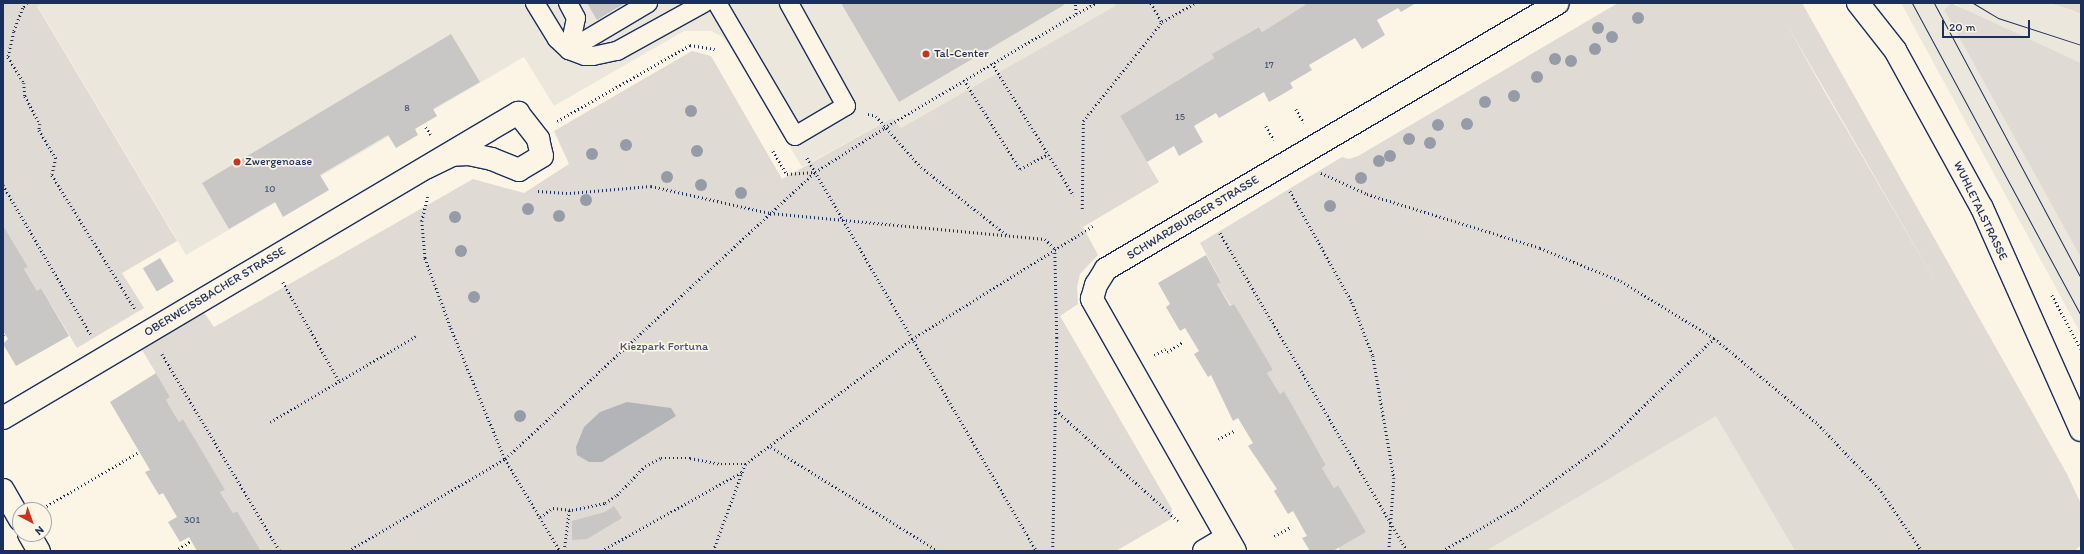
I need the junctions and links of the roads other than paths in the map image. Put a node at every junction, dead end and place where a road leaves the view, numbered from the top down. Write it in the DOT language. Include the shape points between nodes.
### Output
graph roads {
  1 [pos="535,3"];
  2 [pos="568,3"];
  3 [pos="648,3"];
  4 [pos="704,3"];
  5 [pos="717,3"];
  6 [pos="789,3"];
  7 [pos="1558,3"];
  8 [pos="1858,3"];
  9 [pos="569,50"];
  10 [pos="427,167"];
  11 [pos="3,418"];
  12 [pos="2081,430"];
  13 [pos="3,490"];
  14 [pos="12,505"];
  15 [pos="34,542"];
  16 [pos="1231,544"];
  17 [pos="39,551"];
  18 [pos="1204,551"];
  1 -- 9 [label="lane" via="557,39"];
  2 -- 9 [label="lane" via="576,18"];
  3 -- 9 [label="lane"];
  4 -- 9 [label="lane" via="617,51 585,56"];
  5 -- 6 [label="lane" via="795,136 846,106"];
  7 -- 16 [label="street, SCHWARZBURGER STRASSE" via="1106,269 1092,299"];
  8 -- 12 [label="street, WUHLETALSTRASSE" via="1895,50 1982,208"];
  10 -- 10 [label="street, OBERWEISSBACHER STRASSE" via="518,113 538,139 542,156 519,170 492,159 470,154 452,155"];
  10 -- 11 [label="street, OBERWEISSBACHER STRASSE"];
  13 -- 14 [label="street"];
  15 -- 17 [label="street"];
  16 -- 18 [label="street"];
}
